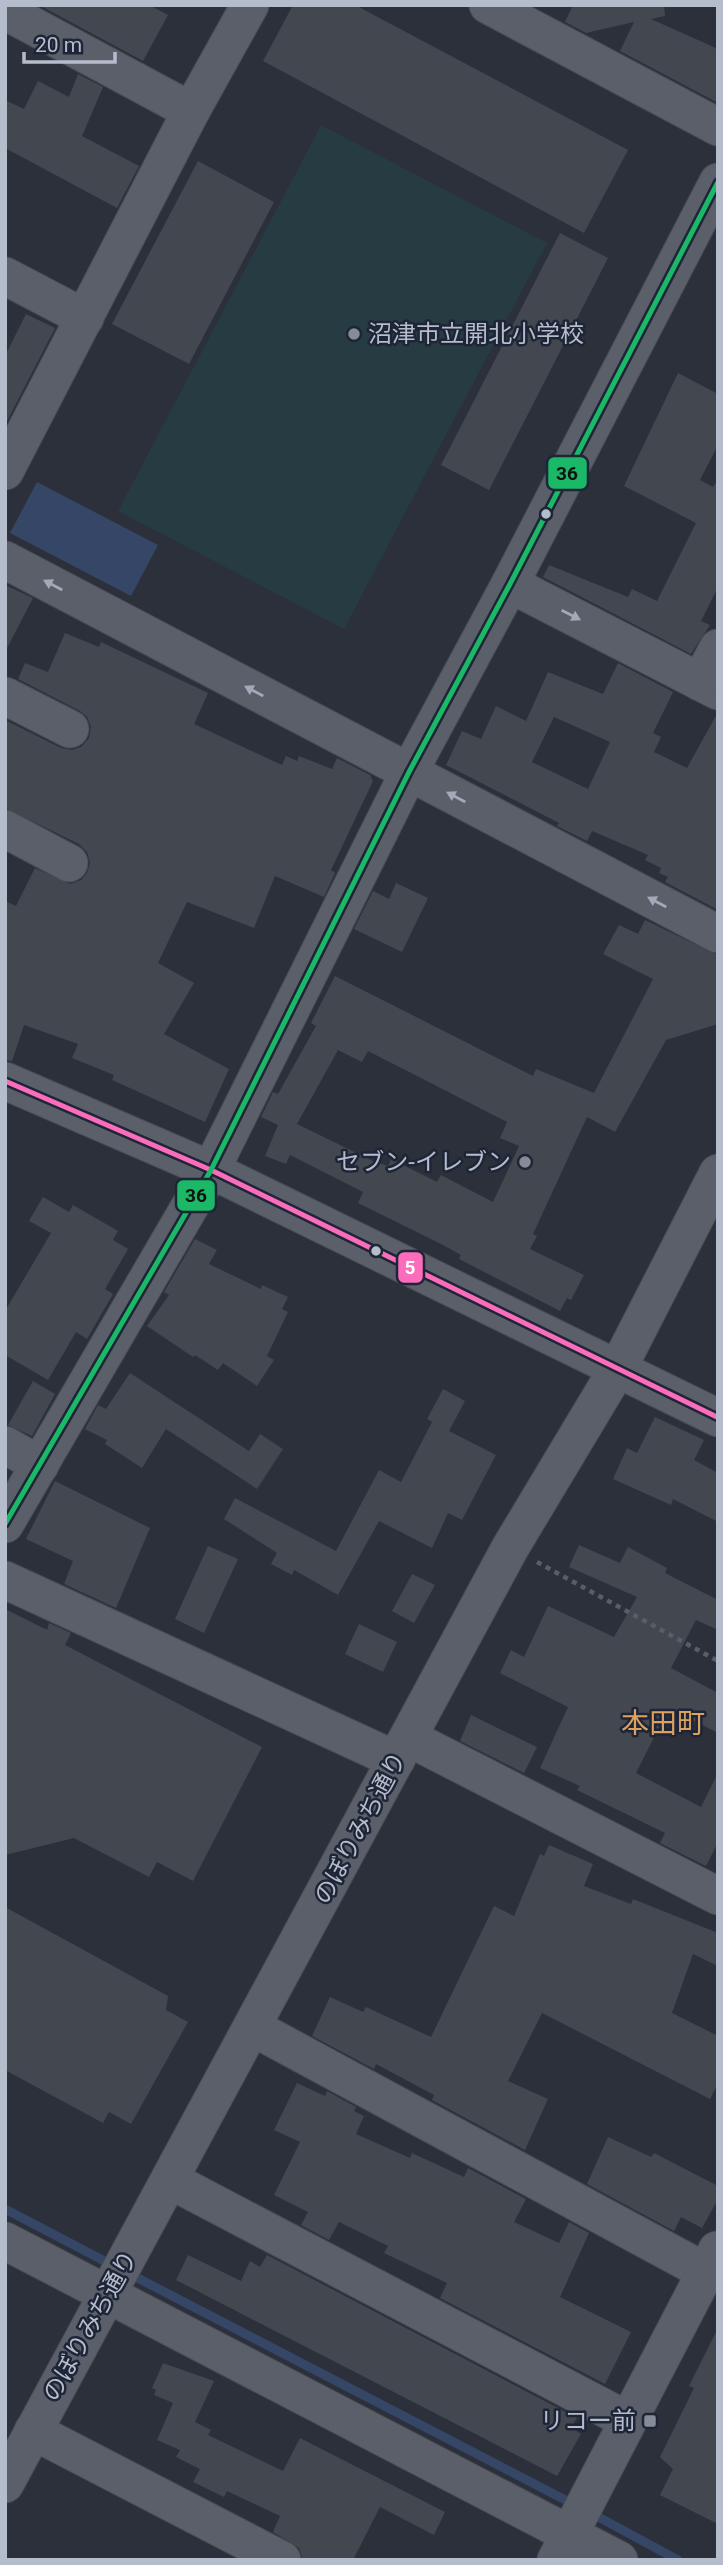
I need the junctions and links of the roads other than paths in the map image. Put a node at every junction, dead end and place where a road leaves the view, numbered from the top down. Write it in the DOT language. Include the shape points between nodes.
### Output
graph roads {
  1 [pos="250,5"];
  2 [pos="488,5"];
  3 [pos="5,11"];
  4 [pos="191,111"];
  5 [pos="718,127"];
  6 [pos="718,182"];
  7 [pos="5,276"];
  8 [pos="85,318"];
  9 [pos="16,424"];
  10 [pos="5,471"];
  11 [pos="5,560"];
  12 [pos="510,584"];
  13 [pos="718,648"];
  14 [pos="709,686"];
  15 [pos="5,696"];
  16 [pos="70,729"];
  17 [pos="409,772"];
  18 [pos="5,829"];
  19 [pos="69,863"];
  20 [pos="718,934"];
  21 [pos="5,1081"];
  22 [pos="211,1170"];
  23 [pos="718,1173"];
  24 [pos="618,1367"];
  25 [pos="718,1418"];
  26 [pos="5,1445"];
  27 [pos="40,1465"];
  28 [pos="5,1524"];
  29 [pos="5,1580"];
  30 [pos="403,1749"];
  31 [pos="718,1896"];
  32 [pos="253,2027"];
  33 [pos="170,2180"];
  34 [pos="5,2241"];
  35 [pos="712,2260"];
  36 [pos="118,2276"];
  37 [pos="628,2420"];
  38 [pos="33,2431"];
  39 [pos="5,2484"];
  40 [pos="563,2547"];
  41 [pos="282,2560"];
  42 [pos="619,2560"];
  1 -- 4 [label="street"];
  2 -- 5 [label="street"];
  3 -- 4 [label="street"];
  4 -- 8 [label="street"];
  6 -- 12 [label="street"];
  7 -- 8 [label="street"];
  8 -- 9 [label="street"];
  9 -- 10 [label="street"];
  17 -- 11 [label="street, one-way"];
  12 -- 14 [label="street, one-way"];
  12 -- 17 [label="street"];
  13 -- 14 [label="street"];
  15 -- 16 [label="street"];
  20 -- 17 [label="street, one-way"];
  17 -- 22 [label="street"];
  18 -- 19 [label="street"];
  21 -- 22 [label="street"];
  22 -- 24 [label="street"];
  22 -- 27 [label="street"];
  23 -- 24 [label="street, のぼりみち通り"];
  24 -- 25 [label="street"];
  24 -- 30 [label="street, のぼりみち通り" via="510,1548"];
  26 -- 27 [label="street"];
  27 -- 28 [label="street"];
  29 -- 30 [label="street"];
  30 -- 31 [label="street"];
  30 -- 32 [label="street, のぼりみち通り"];
  32 -- 33 [label="street, のぼりみち通り"];
  32 -- 35 [label="street"];
  33 -- 36 [label="street, のぼりみち通り"];
  33 -- 37 [label="street"];
  34 -- 36 [label="street"];
  35 -- 37 [label="street"];
  36 -- 38 [label="street, のぼりみち通り"];
  36 -- 40 [label="street"];
  37 -- 40 [label="street"];
  38 -- 39 [label="street, のぼりみち通り"];
  38 -- 41 [label="street"];
  40 -- 42 [label="street"];
}
